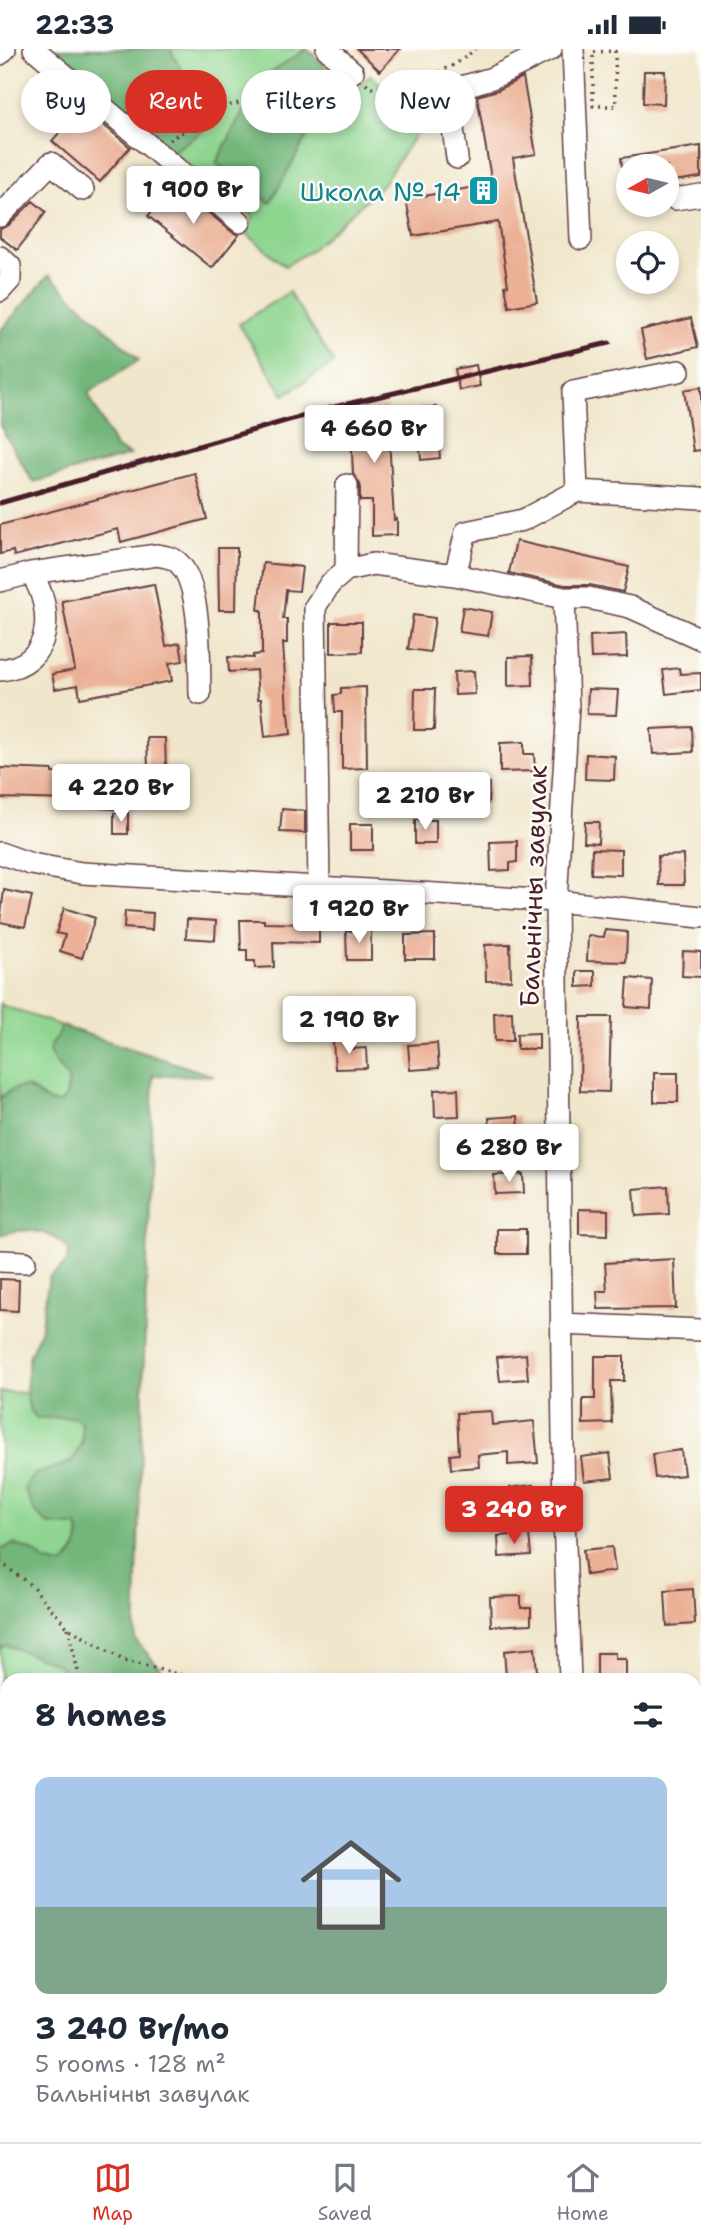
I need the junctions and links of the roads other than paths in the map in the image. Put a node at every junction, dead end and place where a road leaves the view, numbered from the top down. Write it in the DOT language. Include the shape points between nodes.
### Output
graph roads {
  1 [pos="5,49"];
  2 [pos="34,49"];
  3 [pos="327,49"];
  4 [pos="551,49"];
  5 [pos="573,49"];
  6 [pos="0,54"];
  7 [pos="351,70"];
  8 [pos="457,158"];
  9 [pos="83,190"];
  10 [pos="701,195"];
  11 [pos="679,199"];
  12 [pos="0,216"];
  13 [pos="240,222"];
  14 [pos="581,239"];
  15 [pos="0,257"];
  16 [pos="0,291"];
  17 [pos="679,371"];
  18 [pos="347,485"];
  19 [pos="577,491"];
  20 [pos="701,498"];
  21 [pos="346,571"];
  22 [pos="31,573"];
  23 [pos="454,575"];
  24 [pos="0,580"];
  25 [pos="564,598"];
  26 [pos="701,639"];
  27 [pos="0,670"];
  28 [pos="200,694"];
  29 [pos="0,853"];
  30 [pos="319,887"];
  31 [pos="556,901"];
  32 [pos="701,917"];
  33 [pos="0,1261"];
  34 [pos="25,1262"];
  35 [pos="561,1324"];
  36 [pos="701,1330"];
  37 [pos="570,1673"];
  1 -- 6 [label="street"];
  2 -- 13 [label="street"];
  3 -- 7 [label="street"];
  4 -- 8 [label="street" via="492,78 448,91"];
  5 -- 14 [label="street"];
  9 -- 12 [label="street" via="51,163"];
  10 -- 11 [label="street"];
  15 -- 16 [label="street" via="9,266 10,280"];
  17 -- 19 [label="street" via="573,392"];
  18 -- 21 [label="street"];
  19 -- 20 [label="street"];
  19 -- 23 [label="street" via="523,520 466,532"];
  21 -- 23 [label="street" via="373,565"];
  21 -- 30 [label="street" via="330,584 315,607"];
  22 -- 24 [label="street"];
  22 -- 27 [label="street" via="42,590 45,638 33,658 13,669"];
  22 -- 28 [label="street" via="157,555 175,559 186,572 198,614"];
  23 -- 25 [label="street"];
  25 -- 26 [label="street" via="630,607"];
  25 -- 31 [label="street, Бальнічны завулак" via="568,707"];
  29 -- 30 [label="street" via="82,873"];
  30 -- 31 [label="street"];
  31 -- 32 [label="street"];
  31 -- 35 [label="street, Бальнічны завулак"];
  33 -- 34 [label="street"];
  35 -- 36 [label="street"];
  35 -- 37 [label="street, Бальнічны завулак"];
}
